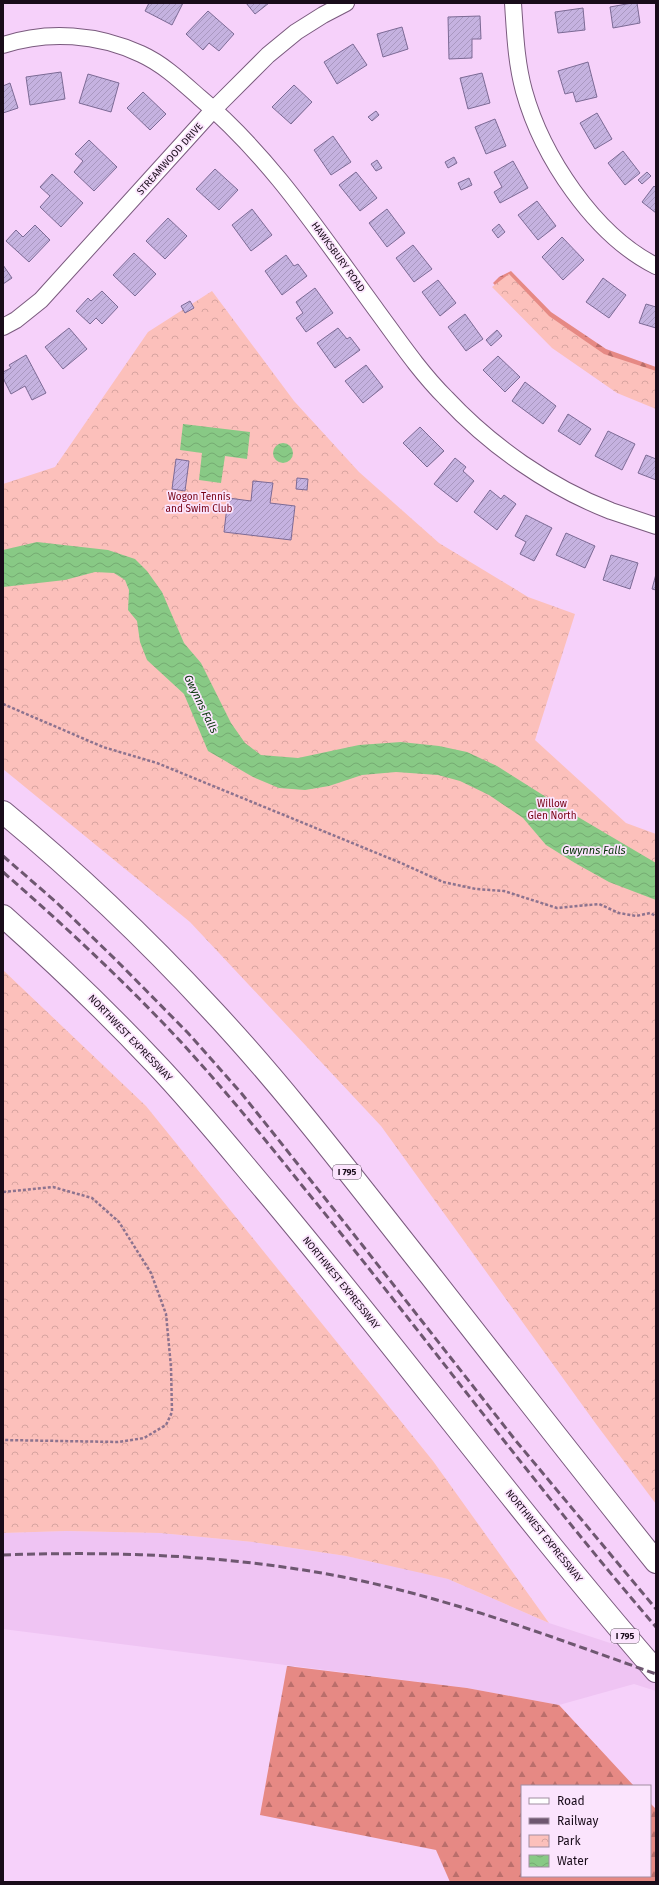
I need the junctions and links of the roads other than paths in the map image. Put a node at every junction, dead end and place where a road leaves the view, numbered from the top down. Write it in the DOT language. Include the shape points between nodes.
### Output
graph roads {
  1 [pos="346,3"];
  2 [pos="513,3"];
  3 [pos="3,45"];
  4 [pos="214,110"];
  5 [pos="656,266"];
  6 [pos="3,327"];
  7 [pos="656,526"];
  8 [pos="3,812"];
  9 [pos="3,916"];
  10 [pos="656,1562"];
  11 [pos="656,1672"];
  1 -- 4 [label="street, STREAMWOOD DRIVE" via="296,32 268,55"];
  2 -- 5 [label="street" via="523,90 546,148 564,178 613,236 642,259"];
  3 -- 4 [label="street, HAWKSBURY ROAD" via="39,37 64,35 117,44 170,72"];
  4 -- 6 [label="street, STREAMWOOD DRIVE" via="52,289 16,320"];
  4 -- 7 [label="street, HAWKSBURY ROAD" via="258,154 292,194 411,357 445,398 471,423 508,454 558,486 610,510"];
  8 -- 10 [label="highway, I 795" via="141,936 212,1010 268,1074"];
  9 -- 11 [label="highway, NORTHWEST EXPRESSWAY / I 795" via="85,991 156,1064 207,1122 332,1270 594,1599"];
}
